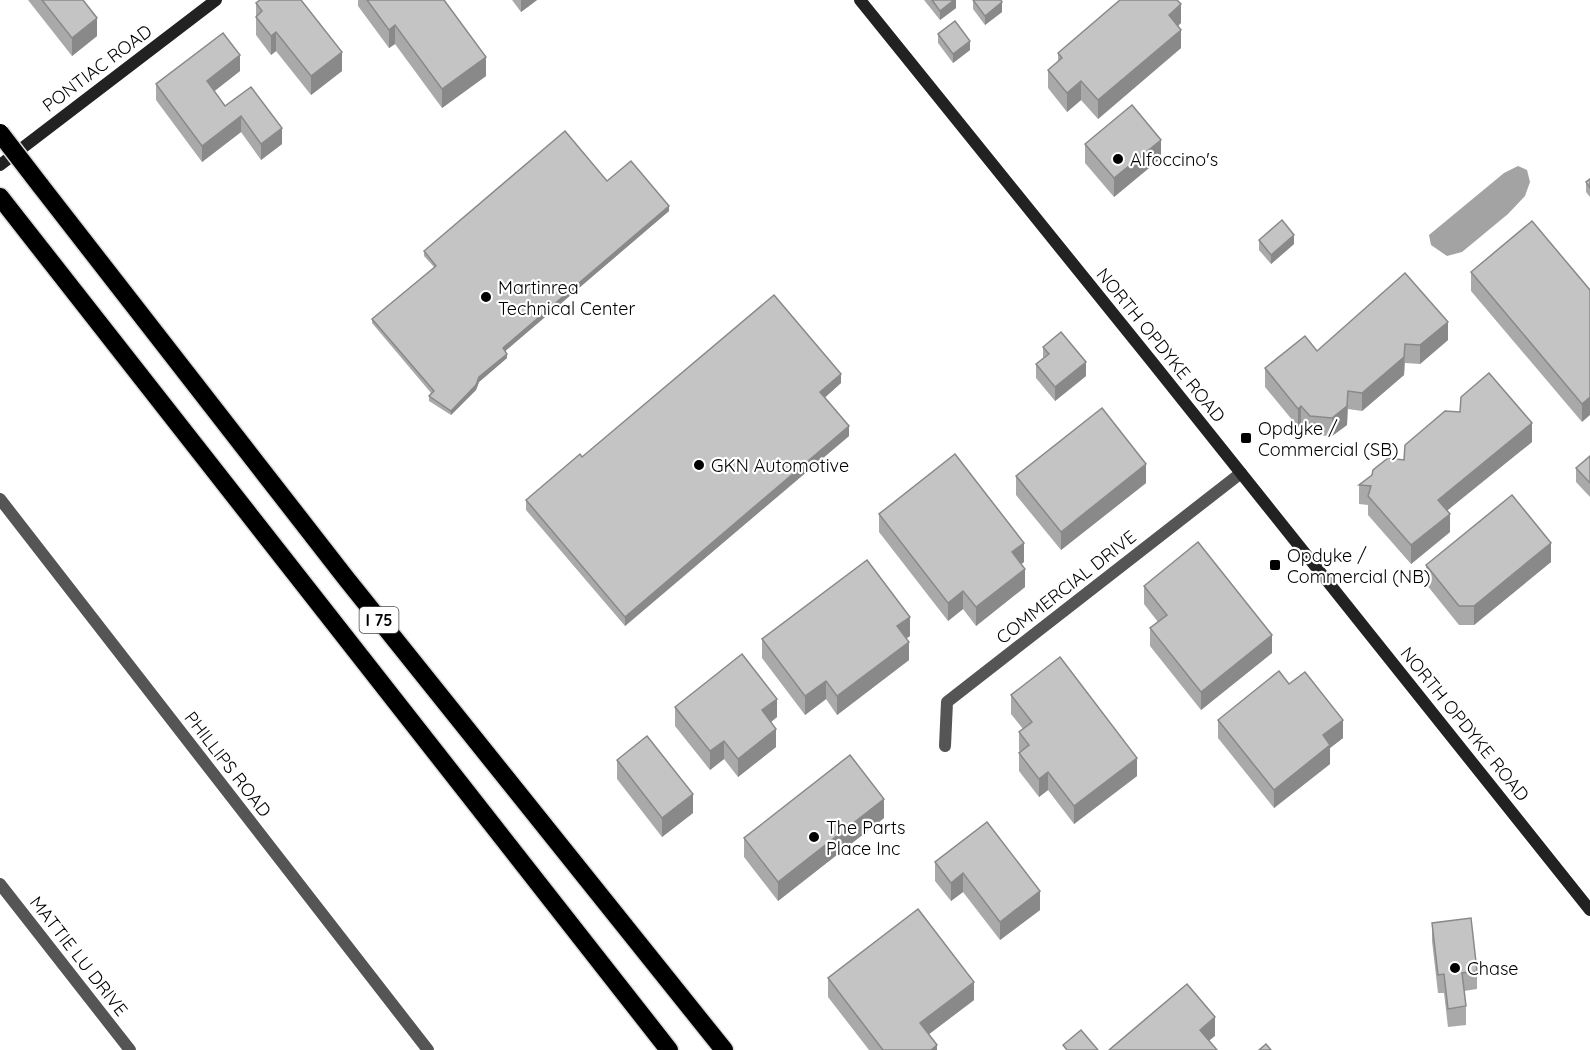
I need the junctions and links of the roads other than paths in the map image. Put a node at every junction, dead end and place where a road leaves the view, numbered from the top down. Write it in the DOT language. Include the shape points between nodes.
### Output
graph roads {
  1 [pos="216,0"];
  2 [pos="860,0"];
  3 [pos="0,133"];
  4 [pos="0,165"];
  5 [pos="4,202"];
  6 [pos="1241,473"];
  7 [pos="0,499"];
  8 [pos="945,746"];
  9 [pos="0,884"];
  10 [pos="1590,910"];
  11 [pos="130,1050"];
  12 [pos="428,1050"];
  13 [pos="669,1050"];
  14 [pos="724,1050"];
  1 -- 4 [label="main road, PONTIAC ROAD"];
  2 -- 6 [label="main road, NORTH OPDYKE ROAD"];
  3 -- 14 [label="highway, I 75, bridge" via="352,586"];
  5 -- 13 [label="highway, I 75"];
  6 -- 8 [label="street, COMMERCIAL DRIVE" via="947,702"];
  6 -- 10 [label="main road, NORTH OPDYKE ROAD"];
  7 -- 12 [label="street, PHILLIPS ROAD"];
  9 -- 11 [label="street, MATTIE LU DRIVE"];
}
